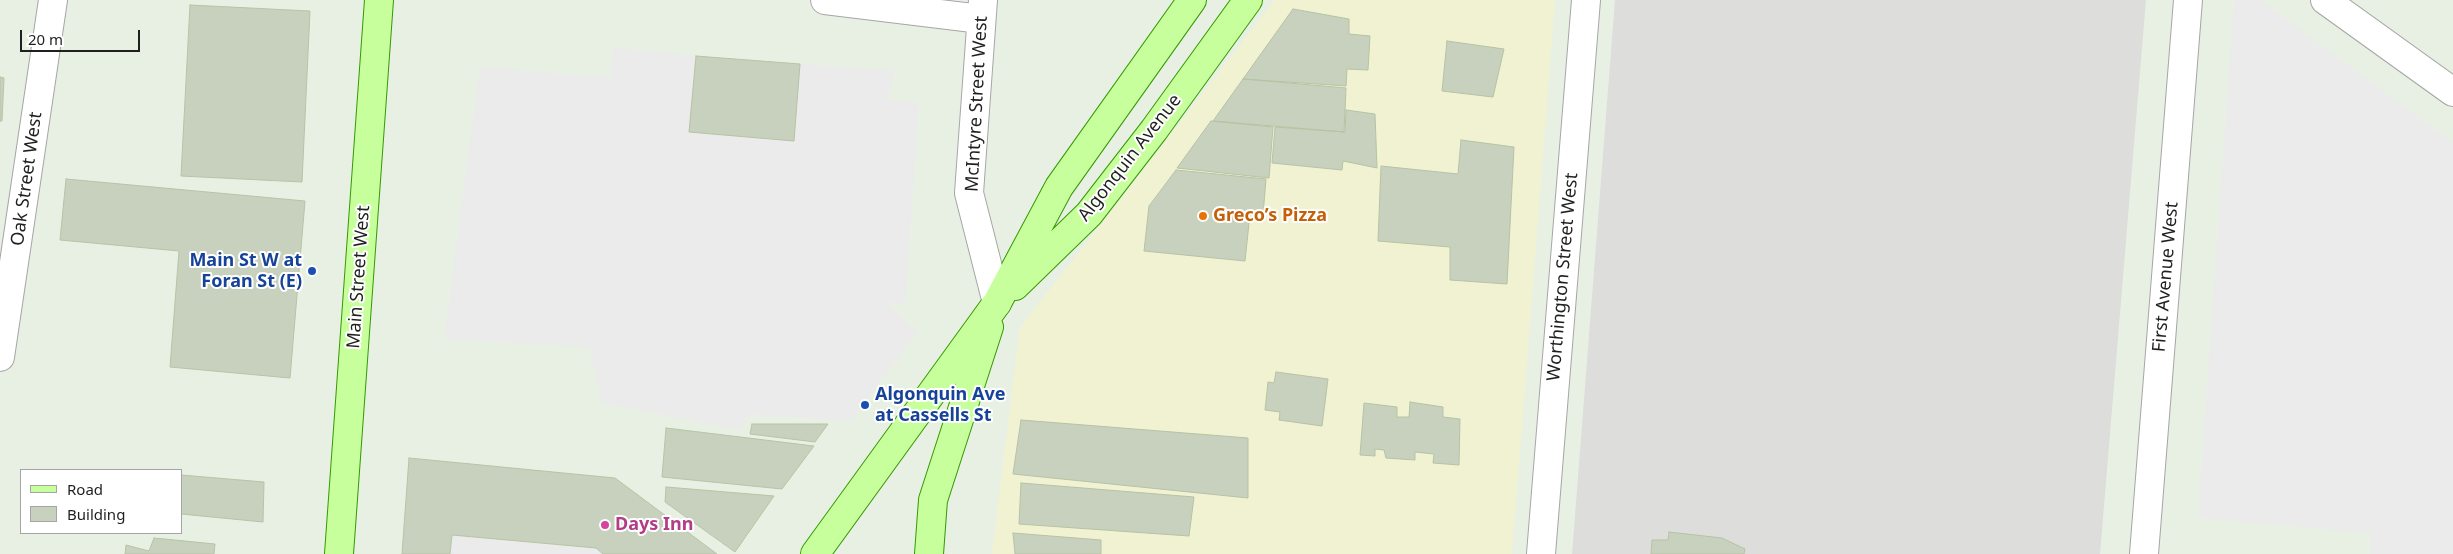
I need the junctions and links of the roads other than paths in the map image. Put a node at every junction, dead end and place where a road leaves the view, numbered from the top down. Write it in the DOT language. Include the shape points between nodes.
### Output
graph roads {
  1 [pos="53,0"];
  2 [pos="379,0"];
  3 [pos="825,0"];
  4 [pos="1192,0"];
  5 [pos="1248,0"];
  6 [pos="1586,0"];
  7 [pos="2188,0"];
  8 [pos="2325,0"];
  9 [pos="982,9"];
  10 [pos="2453,92"];
  11 [pos="997,303"];
  12 [pos="0,357"];
  13 [pos="339,554"];
  14 [pos="815,554"];
  15 [pos="929,554"];
  16 [pos="1541,554"];
  17 [pos="2144,554"];
  1 -- 12 [label="street, Oak Street West"];
  2 -- 13 [label="main road, Main Street West"];
  3 -- 9 [label="street"];
  4 -- 11 [label="main road, Algonquin Avenue" via="1059,187"];
  5 -- 11 [label="main road, Algonquin Avenue" via="1089,214"];
  6 -- 16 [label="street, Worthington Street West"];
  7 -- 17 [label="street, First Avenue West"];
  8 -- 10 [label="street"];
  9 -- 11 [label="street, McIntyre Street West" via="969,193"];
  11 -- 14 [label="main road, Algonquin Avenue"];
  11 -- 15 [label="main road" via="933,500"];
}
